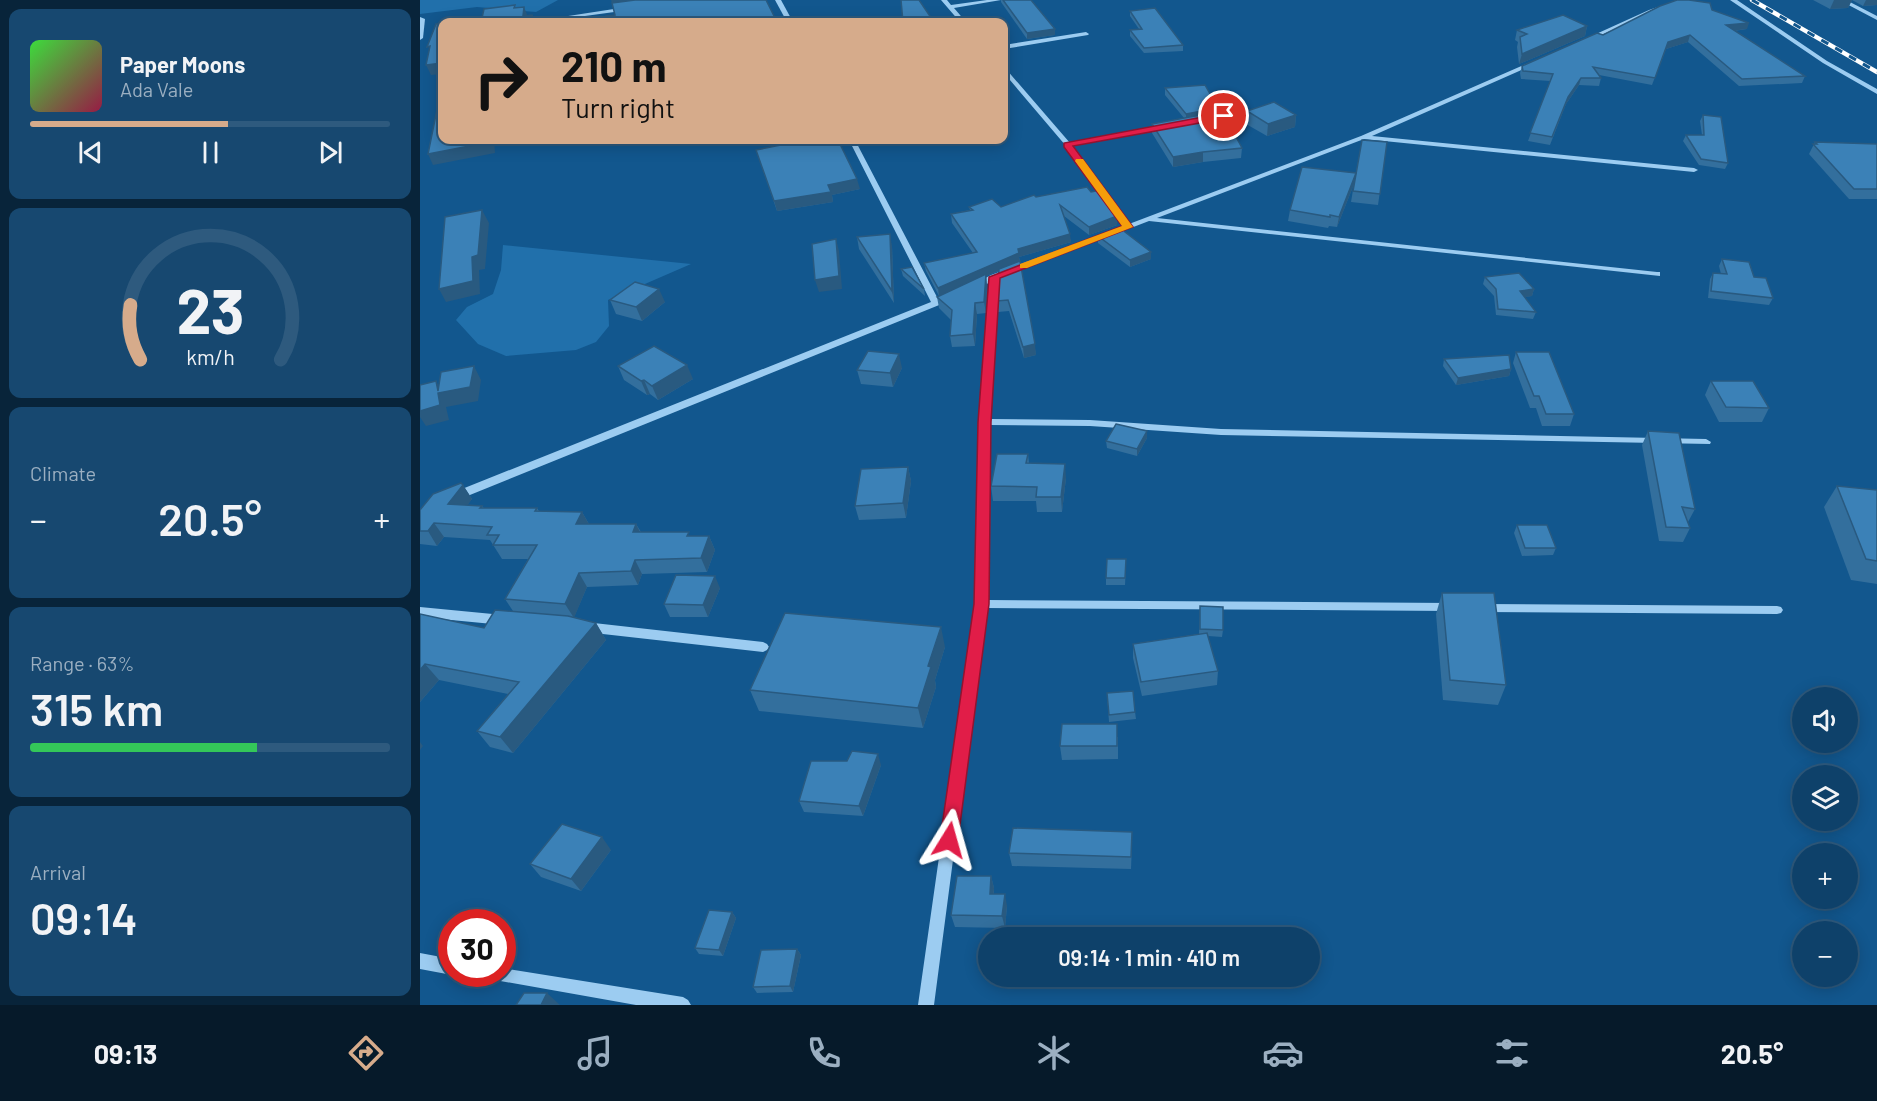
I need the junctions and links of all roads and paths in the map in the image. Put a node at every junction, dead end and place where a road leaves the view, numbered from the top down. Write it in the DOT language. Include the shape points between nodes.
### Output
graph roads {
  1 [pos="778,0"];
  2 [pos="945,0"];
  3 [pos="998,0"];
  4 [pos="1684,0"];
  5 [pos="1733,0"];
  6 [pos="1842,0"];
  7 [pos="636,7"];
  8 [pos="950,7"];
  9 [pos="584,18"];
  10 [pos="788,18"];
  11 [pos="960,18"];
  12 [pos="1877,18"];
  13 [pos="420,19"];
  14 [pos="1086,34"];
  15 [pos="420,38"];
  16 [pos="1579,43"];
  17 [pos="1008,46"];
  18 [pos="1547,57"];
  19 [pos="1008,74"];
  20 [pos="1877,92"];
  21 [pos="1168,126"];
  22 [pos="1363,137"];
  23 [pos="854,144"];
  24 [pos="1068,145"];
  25 [pos="1694,170"];
  26 [pos="1149,219"];
  27 [pos="1128,227"];
  28 [pos="1657,274"];
  29 [pos="994,277"];
  30 [pos="965,291"];
  31 [pos="955,295"];
  32 [pos="936,304"];
  33 [pos="985,422"];
  34 [pos="1706,442"];
  35 [pos="442,502"];
  36 [pos="981,604"];
  37 [pos="1777,610"];
  38 [pos="420,612"];
  39 [pos="513,620"];
  40 [pos="571,625"];
  41 [pos="763,647"];
  42 [pos="420,961"];
  43 [pos="438,964"];
  44 [pos="516,978"];
  45 [pos="683,1005"];
  46 [pos="926,1005"];
  1 -- 10 [label="street"];
  2 -- 8 [label="street"];
  3 -- 8 [label="street"];
  4 -- 16 [label="street"];
  5 -- 20 [label="street"];
  6 -- 12 [label="street"];
  7 -- 9 [label="street"];
  8 -- 11 [label="street"];
  13 -- 15 [label="street"];
  14 -- 17 [label="street"];
  18 -- 22 [label="street"];
  19 -- 24 [label="street"];
  21 -- 24 [label="street"];
  22 -- 25 [label="street"];
  22 -- 26 [label="street"];
  23 -- 32 [label="street"];
  24 -- 27 [label="street"];
  26 -- 27 [label="street"];
  26 -- 28 [label="street"];
  27 -- 29 [label="street"];
  29 -- 30 [label="street"];
  29 -- 33 [label="street"];
  31 -- 32 [label="street"];
  32 -- 35 [label="street"];
  33 -- 34 [label="street" via="1090,423 1221,432"];
  33 -- 36 [label="street"];
  36 -- 37 [label="street"];
  36 -- 46 [label="street"];
  38 -- 39 [label="street"];
  40 -- 41 [label="street"];
  42 -- 43 [label="street"];
  44 -- 45 [label="street"];
}
